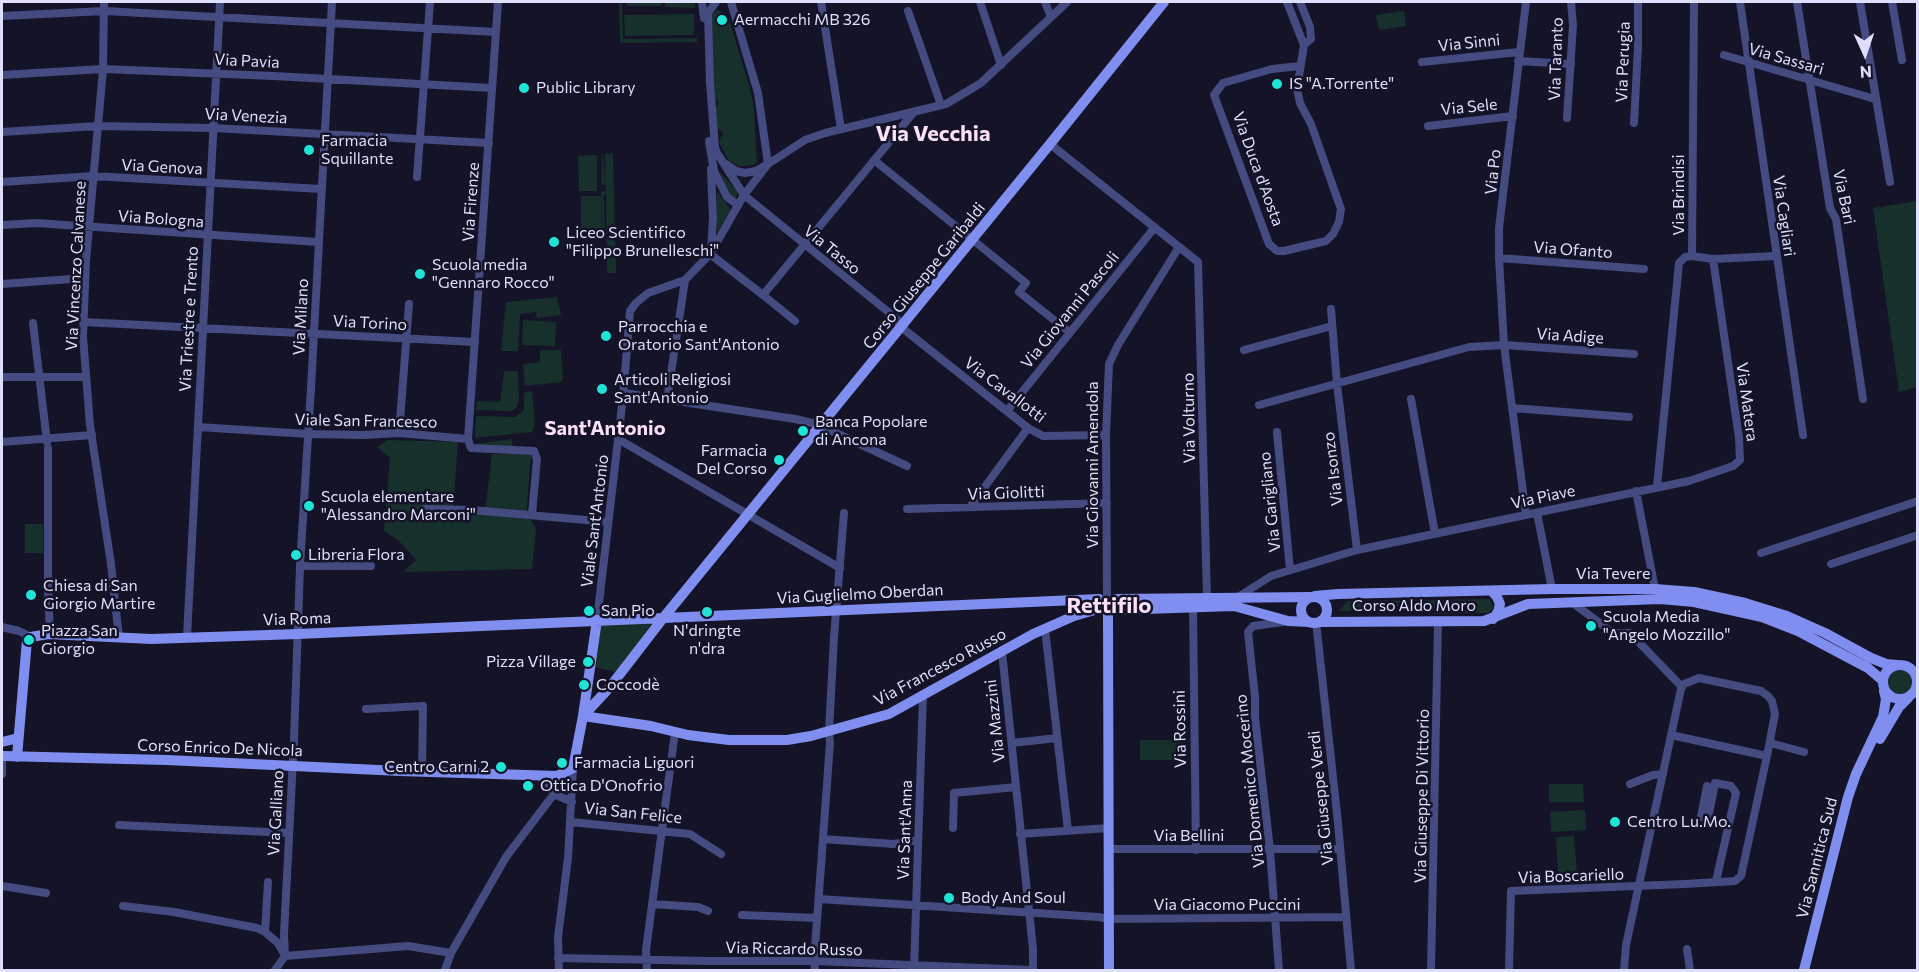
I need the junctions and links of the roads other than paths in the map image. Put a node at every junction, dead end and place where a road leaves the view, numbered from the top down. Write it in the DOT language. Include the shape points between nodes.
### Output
graph roads {
  1 [pos="104,2"];
  2 [pos="219,2"];
  3 [pos="332,2"];
  4 [pos="430,2"];
  5 [pos="498,2"];
  6 [pos="702,2"];
  7 [pos="716,2"];
  8 [pos="732,2"];
  9 [pos="821,2"];
  10 [pos="980,2"];
  11 [pos="1045,2"];
  12 [pos="1067,2"];
  13 [pos="1164,2"];
  14 [pos="1287,2"];
  15 [pos="1300,2"];
  16 [pos="1526,2"];
  17 [pos="1571,2"];
  18 [pos="1638,2"];
  19 [pos="1694,2"];
  20 [pos="1740,2"];
  21 [pos="1797,2"];
  22 [pos="1860,2"];
  23 [pos="1892,2"];
  24 [pos="105,11"];
  25 [pos="908,11"];
  26 [pos="2,16"];
  27 [pos="219,16"];
  28 [pos="1051,17"];
  29 [pos="331,23"];
  30 [pos="428,28"];
  31 [pos="496,32"];
  32 [pos="1304,45"];
  33 [pos="1724,55"];
  34 [pos="1519,56"];
  35 [pos="1902,60"];
  36 [pos="1422,62"];
  37 [pos="1749,62"];
  38 [pos="1571,64"];
  39 [pos="1001,65"];
  40 [pos="1300,66"];
  41 [pos="103,69"];
  42 [pos="216,73"];
  43 [pos="2,75"];
  44 [pos="328,79"];
  45 [pos="1809,79"];
  46 [pos="423,85"];
  47 [pos="492,88"];
  48 [pos="1875,99"];
  49 [pos="941,105"];
  50 [pos="914,112"];
  51 [pos="1513,116"];
  52 [pos="1567,118"];
  53 [pos="1634,123"];
  54 [pos="98,126"];
  55 [pos="1428,126"];
  56 [pos="213,128"];
  57 [pos="841,129"];
  58 [pos="2,132"];
  59 [pos="324,133"];
  60 [pos="419,139"];
  61 [pos="489,143"];
  62 [pos="1050,144"];
  63 [pos="713,152"];
  64 [pos="874,160"];
  65 [pos="768,164"];
  66 [pos="93,176"];
  67 [pos="417,177"];
  68 [pos="2,182"];
  69 [pos="1890,182"];
  70 [pos="210,183"];
  71 [pos="321,189"];
  72 [pos="744,195"];
  73 [pos="738,205"];
  74 [pos="2,225"];
  75 [pos="1155,227"];
  76 [pos="89,228"];
  77 [pos="207,235"];
  78 [pos="972,241"];
  79 [pos="318,242"];
  80 [pos="805,246"];
  81 [pos="1179,247"];
  82 [pos="710,254"];
  83 [pos="1692,256"];
  84 [pos="1776,256"];
  85 [pos="1499,258"];
  86 [pos="1713,259"];
  87 [pos="1644,269"];
  88 [pos="85,278"];
  89 [pos="685,280"];
  90 [pos="2,284"];
  91 [pos="763,295"];
  92 [pos="409,304"];
  93 [pos="1331,309"];
  94 [pos="795,321"];
  95 [pos="83,322"];
  96 [pos="33,323"];
  97 [pos="1332,326"];
  98 [pos="901,327"];
  99 [pos="202,328"];
  100 [pos="1070,332"];
  101 [pos="314,334"];
  102 [pos="406,339"];
  103 [pos="475,342"];
  104 [pos="1504,345"];
  105 [pos="1244,350"];
  106 [pos="1634,354"];
  107 [pos="2,377"];
  108 [pos="40,377"];
  109 [pos="86,377"];
  110 [pos="1337,384"];
  111 [pos="624,393"];
  112 [pos="1411,399"];
  113 [pos="1863,399"];
  114 [pos="667,400"];
  115 [pos="1259,405"];
  116 [pos="1512,408"];
  117 [pos="1007,411"];
  118 [pos="1629,417"];
  119 [pos="821,426"];
  120 [pos="198,427"];
  121 [pos="1028,428"];
  122 [pos="1277,432"];
  123 [pos="399,433"];
  124 [pos="308,434"];
  125 [pos="92,435"];
  126 [pos="1106,435"];
  127 [pos="1803,435"];
  128 [pos="618,439"];
  129 [pos="468,440"];
  130 [pos="2,442"];
  131 [pos="48,443"];
  132 [pos="907,466"];
  133 [pos="1657,486"];
  134 [pos="1636,491"];
  135 [pos="1917,501"];
  136 [pos="1107,503"];
  137 [pos="970,507"];
  138 [pos="425,509"];
  139 [pos="907,509"];
  140 [pos="748,513"];
  141 [pos="844,513"];
  142 [pos="1537,513"];
  143 [pos="532,515"];
  144 [pos="1526,515"];
  145 [pos="608,522"];
  146 [pos="1435,534"];
  147 [pos="1917,535"];
  148 [pos="1357,550"];
  149 [pos="1761,553"];
  150 [pos="1831,564"];
  151 [pos="300,566"];
  152 [pos="371,566"];
  153 [pos="840,568"];
  154 [pos="1290,570"];
  155 [pos="1552,589"];
  156 [pos="1655,589"];
  157 [pos="1492,591"];
  158 [pos="1207,597"];
  159 [pos="1238,597"];
  160 [pos="1313,597"];
  161 [pos="1063,600"];
  162 [pos="1573,603"];
  163 [pos="1108,605"];
  164 [pos="1193,608"];
  165 [pos="836,611"];
  166 [pos="1074,616"];
  167 [pos="664,617"];
  168 [pos="1493,619"];
  169 [pos="597,620"];
  170 [pos="1288,621"];
  171 [pos="1315,622"];
  172 [pos="1438,622"];
  173 [pos="2,627"];
  174 [pos="1045,629"];
  175 [pos="50,634"];
  176 [pos="298,634"];
  177 [pos="31,637"];
  178 [pos="187,637"];
  179 [pos="119,638"];
  180 [pos="1002,652"];
  181 [pos="1908,665"];
  182 [pos="589,685"];
  183 [pos="1883,686"];
  184 [pos="610,687"];
  185 [pos="1682,687"];
  186 [pos="1917,687"];
  187 [pos="923,695"];
  188 [pos="1909,697"];
  189 [pos="366,709"];
  190 [pos="584,716"];
  191 [pos="675,732"];
  192 [pos="829,732"];
  193 [pos="1671,735"];
  194 [pos="18,738"];
  195 [pos="1057,738"];
  196 [pos="2,742"];
  197 [pos="1012,743"];
  198 [pos="1770,743"];
  199 [pos="1804,752"];
  200 [pos="2,756"];
  201 [pos="1767,756"];
  202 [pos="1866,756"];
  203 [pos="17,757"];
  204 [pos="292,765"];
  205 [pos="573,768"];
  206 [pos="422,772"];
  207 [pos="2,774"];
  208 [pos="1663,774"];
  209 [pos="541,777"];
  210 [pos="1630,784"];
  211 [pos="1707,786"];
  212 [pos="1016,787"];
  213 [pos="554,794"];
  214 [pos="572,802"];
  215 [pos="571,822"];
  216 [pos="119,825"];
  217 [pos="953,828"];
  218 [pos="1109,828"];
  219 [pos="662,831"];
  220 [pos="1068,831"];
  221 [pos="289,833"];
  222 [pos="1020,834"];
  223 [pos="823,839"];
  224 [pos="918,840"];
  225 [pos="1109,849"];
  226 [pos="1340,849"];
  227 [pos="1196,850"];
  228 [pos="1270,850"];
  229 [pos="721,854"];
  230 [pos="268,882"];
  231 [pos="1716,882"];
  232 [pos="2,886"];
  233 [pos="1639,887"];
  234 [pos="46,893"];
  235 [pos="819,899"];
  236 [pos="652,904"];
  237 [pos="123,906"];
  238 [pos="916,906"];
  239 [pos="708,911"];
  240 [pos="1029,913"];
  241 [pos="742,915"];
  242 [pos="1346,917"];
  243 [pos="818,918"];
  244 [pos="1109,919"];
  245 [pos="1276,919"];
  246 [pos="266,932"];
  247 [pos="1687,949"];
  248 [pos="451,953"];
  249 [pos="285,956"];
  250 [pos="558,958"];
  251 [pos="646,959"];
  252 [pos="814,961"];
  253 [pos="708,962"];
  254 [pos="914,968"];
  255 [pos="275,970"];
  256 [pos="446,970"];
  257 [pos="558,970"];
  258 [pos="647,970"];
  259 [pos="709,970"];
  260 [pos="815,970"];
  261 [pos="1031,970"];
  262 [pos="1109,970"];
  263 [pos="1279,970"];
  264 [pos="1351,970"];
  265 [pos="1431,970"];
  266 [pos="1509,970"];
  267 [pos="1624,970"];
  268 [pos="1690,970"];
  269 [pos="1804,970"];
  1 -- 24 [label="street, Via Vincenzo Calvanese"];
  2 -- 27 [label="street, Via Triestre e Trento"];
  3 -- 29 [label="street, Via Milano"];
  4 -- 30 [label="street"];
  5 -- 31 [label="street, Via Firenze"];
  6 -- 63 [label="street"];
  7 -- 63 [label="street" via="708,13"];
  8 -- 65 [label="street" via="758,93"];
  9 -- 57 [label="street"];
  10 -- 39 [label="street"];
  11 -- 28 [label="street"];
  12 -- 28 [label="street"];
  13 -- 62 [label="street"];
  14 -- 32 [label="street"];
  15 -- 32 [label="street, Via Duca d'Aosta" via="1310,27 1311,39"];
  16 -- 34 [label="street, Via Po"];
  17 -- 38 [label="street, Via Taranto"];
  18 -- 53 [label="street, Via Perugia"];
  19 -- 83 [label="street, Via Brindisi"];
  20 -- 37 [label="street, Via Cagliari"];
  21 -- 45 [label="street, Via Bari"];
  22 -- 48 [label="street"];
  23 -- 35 [label="street"];
  24 -- 26 [label="street"];
  24 -- 27 [label="street"];
  24 -- 41 [label="street, Via Vincenzo Calvanese"];
  25 -- 49 [label="street"];
  27 -- 29 [label="street"];
  27 -- 42 [label="street, Via Triestre e Trento"];
  28 -- 39 [label="street"];
  29 -- 30 [label="street"];
  29 -- 44 [label="street, Via Milano"];
  30 -- 31 [label="street"];
  30 -- 46 [label="street"];
  31 -- 47 [label="street, Via Firenze"];
  32 -- 40 [label="street, Via Duca d'Aosta"];
  33 -- 37 [label="street, Via Sassari"];
  34 -- 36 [label="street, Via Sinni"];
  34 -- 38 [label="street, Via Sinni"];
  34 -- 51 [label="street, Via Po"];
  37 -- 45 [label="street, Via Sassari"];
  37 -- 84 [label="street, Via Cagliari"];
  38 -- 52 [label="street, Via Taranto"];
  39 -- 49 [label="street" via="981,83"];
  40 -- 40 [label="street, Via Duca d'Aosta" via="1272,69 1223,83 1214,94 1269,244 1277,251 1326,242 1339,222 1341,209 1300,103"];
  41 -- 42 [label="street, Via Pavia"];
  41 -- 43 [label="street, Via Pavia"];
  41 -- 54 [label="street, Via Vincenzo Calvanese"];
  42 -- 44 [label="street, Via Pavia"];
  42 -- 56 [label="street, Via Triestre e Trento"];
  44 -- 46 [label="street, Via Pavia"];
  44 -- 59 [label="street, Via Milano"];
  45 -- 48 [label="street, Via Sassari"];
  45 -- 113 [label="street, Via Bari" via="1830,207 1836,219"];
  46 -- 47 [label="street, Via Pavia"];
  46 -- 60 [label="street"];
  47 -- 61 [label="street, Via Firenze"];
  48 -- 69 [label="street"];
  49 -- 50 [label="street"];
  50 -- 57 [label="street"];
  50 -- 64 [label="street"];
  51 -- 55 [label="street, Via Sele"];
  51 -- 85 [label="street, Via Po"];
  54 -- 56 [label="street, Via Venezia"];
  54 -- 58 [label="street, Via Venezia"];
  54 -- 66 [label="street, Via Vincenzo Calvanese"];
  56 -- 59 [label="street, Via Venezia"];
  56 -- 70 [label="street, Via Triestre e Trento"];
  57 -- 65 [label="street" via="805,141"];
  59 -- 60 [label="street, Via Venezia"];
  59 -- 71 [label="street, Via Milano"];
  60 -- 61 [label="street, Via Venezia"];
  60 -- 67 [label="street"];
  61 -- 103 [label="street, Via Firenze"];
  62 -- 75 [label="street, Via Volturno"];
  62 -- 78 [label="street, Corso Giuseppe Garibaldi"];
  63 -- 65 [label="street" via="730,168 741,172 753,172"];
  63 -- 72 [label="street"];
  63 -- 73 [label="street" via="714,171 729,199"];
  63 -- 82 [label="street"];
  64 -- 78 [label="street"];
  64 -- 80 [label="street"];
  65 -- 72 [label="street, Viale Sant'Antonio"];
  66 -- 68 [label="street, Via Genova"];
  66 -- 70 [label="street, Via Genova"];
  66 -- 76 [label="street, Via Vincenzo Calvanese"];
  70 -- 71 [label="street, Via Genova"];
  70 -- 77 [label="street, Via Triestre e Trento"];
  71 -- 79 [label="street, Via Milano"];
  72 -- 73 [label="street, Viale Sant'Antonio"];
  72 -- 80 [label="street, Via Tasso"];
  73 -- 82 [label="street, Viale Sant'Antonio"];
  74 -- 76 [label="street, Via Bologna" via="36,223"];
  75 -- 81 [label="street, Via Volturno"];
  75 -- 100 [label="street, Via Giovanni Pascoli"];
  76 -- 77 [label="street, Via Bologna"];
  76 -- 88 [label="street, Via Vincenzo Calvanese"];
  77 -- 79 [label="street, Via Bologna"];
  77 -- 99 [label="street, Via Triestre e Trento"];
  78 -- 98 [label="street, Corso Giuseppe Garibaldi"];
  78 -- 100 [label="street" via="1026,283 1019,292"];
  79 -- 101 [label="street, Via Milano"];
  80 -- 91 [label="street"];
  80 -- 98 [label="street, Via Tasso" via="897,319"];
  81 -- 126 [label="street, Via Giovanni Amendola" via="1109,364"];
  81 -- 158 [label="street, Via Volturno" via="1198,262 1200,277"];
  82 -- 89 [label="street, Viale Sant'Antonio"];
  82 -- 91 [label="street"];
  83 -- 86 [label="street"];
  83 -- 133 [label="street, Via Brindisi" via="1679,263"];
  84 -- 86 [label="street"];
  84 -- 127 [label="street, Via Cagliari"];
  85 -- 87 [label="street, Via Ofanto"];
  85 -- 104 [label="street, Via Po"];
  86 -- 133 [label="street, Via Matera" via="1740,460 1689,481"];
  88 -- 90 [label="street"];
  88 -- 95 [label="street, Via Vincenzo Calvanese"];
  89 -- 111 [label="street, Viale Sant'Antonio" via="648,293 630,311"];
  89 -- 114 [label="street"];
  91 -- 94 [label="street"];
  92 -- 102 [label="street"];
  93 -- 97 [label="street, Via Isonzo"];
  95 -- 99 [label="street, Via Torino"];
  95 -- 109 [label="street, Via Vincenzo Calvanese"];
  96 -- 108 [label="street"];
  97 -- 105 [label="street"];
  97 -- 110 [label="street, Via Isonzo"];
  98 -- 117 [label="street, Via Cavallotti"];
  98 -- 119 [label="street, Corso Giuseppe Garibaldi"];
  99 -- 101 [label="street, Via Torino"];
  99 -- 120 [label="street, Via Triestre e Trento"];
  100 -- 117 [label="street, Via Giovanni Pascoli"];
  101 -- 102 [label="street, Via Torino"];
  101 -- 124 [label="street, Via Milano"];
  102 -- 103 [label="street, Via Torino"];
  102 -- 123 [label="street"];
  103 -- 129 [label="street, Via Firenze"];
  104 -- 106 [label="street, Via Adige"];
  104 -- 110 [label="street" via="1469,347"];
  104 -- 116 [label="street, Via Po"];
  107 -- 108 [label="street"];
  108 -- 109 [label="street"];
  108 -- 131 [label="street"];
  109 -- 125 [label="street, Via Vincenzo Calvanese"];
  110 -- 115 [label="street"];
  110 -- 148 [label="street, Via Isonzo"];
  111 -- 114 [label="street"];
  111 -- 128 [label="street, Viale Sant'Antonio"];
  112 -- 146 [label="street"];
  114 -- 119 [label="street"];
  116 -- 118 [label="street"];
  116 -- 144 [label="street, Via Po"];
  117 -- 121 [label="street, Via Cavallotti"];
  119 -- 132 [label="street"];
  119 -- 140 [label="street, Corso Giuseppe Garibaldi"];
  120 -- 124 [label="street, Viale San Francesco"];
  120 -- 178 [label="street, Via Triestre e Trento"];
  121 -- 126 [label="street, Via Cavallotti" via="1043,436"];
  121 -- 137 [label="street"];
  122 -- 154 [label="street, Via Garigliano"];
  123 -- 124 [label="street, Viale San Francesco"];
  123 -- 129 [label="street, Viale San Francesco"];
  124 -- 151 [label="street, Via Milano"];
  125 -- 131 [label="street"];
  125 -- 179 [label="street, Via Vincenzo Calvanese"];
  126 -- 136 [label="street, Via Giovanni Amendola"];
  128 -- 140 [label="street"];
  128 -- 145 [label="street, Viale Sant'Antonio"];
  129 -- 143 [label="street, Viale San Francesco" via="471,448 534,451 537,459"];
  130 -- 131 [label="street"];
  131 -- 175 [label="street"];
  133 -- 134 [label="street, Via Piave"];
  134 -- 142 [label="street, Via Piave"];
  134 -- 156 [label="street"];
  135 -- 149 [label="street"];
  136 -- 137 [label="street, Via Giolitti"];
  136 -- 163 [label="street, Via Giovanni Amendola"];
  137 -- 139 [label="street, Via Giolitti"];
  138 -- 143 [label="street"];
  140 -- 153 [label="street"];
  140 -- 167 [label="street, Corso Giuseppe Garibaldi"];
  141 -- 153 [label="street"];
  142 -- 144 [label="street, Via Piave"];
  142 -- 155 [label="street"];
  143 -- 145 [label="street"];
  144 -- 146 [label="street, Via Piave"];
  145 -- 169 [label="street, Viale Sant'Antonio"];
  146 -- 148 [label="street, Via Piave"];
  147 -- 150 [label="street"];
  148 -- 154 [label="street, Via Piave"];
  151 -- 152 [label="street"];
  151 -- 176 [label="street, Via Milano"];
  153 -- 165 [label="street"];
  154 -- 159 [label="street, Via Piave" via="1270,576"];
  155 -- 156 [label="street, Via Tevere"];
  155 -- 157 [label="street, Via Tevere"];
  156 -- 181 [label="street, Via Tevere" via="1694,592 1764,609 1805,623 1886,664"];
  157 -- 160 [label="street, Via Tevere"];
  157 -- 168 [label="street" via="1500,604"];
  158 -- 159 [label="street"];
  158 -- 163 [label="street"];
  159 -- 160 [label="street, Via Tevere"];
  160 -- 171 [label="street" via="1305,602 1302,614"];
  160 -- 171 [label="street" via="1326,605 1326,613"];
  161 -- 163 [label="street, Via Guglielmo Oberdan"];
  161 -- 165 [label="street, Via Guglielmo Oberdan"];
  161 -- 166 [label="street"];
  162 -- 168 [label="street, Corso Aldo Moro" via="1528,604"];
  162 -- 183 [label="street, Corso Aldo Moro" via="1694,602 1762,617 1868,668"];
  162 -- 185 [label="street" via="1613,633 1630,633"];
  163 -- 164 [label="street, Corso Aldo Moro"];
  163 -- 166 [label="street, Via Francesco Russo"];
  163 -- 218 [label="street, Via Giovanni Amendola"];
  164 -- 170 [label="street, Corso Aldo Moro" via="1245,608"];
  164 -- 227 [label="street, Via Rossini"];
  165 -- 167 [label="street, Via Guglielmo Oberdan"];
  165 -- 192 [label="street"];
  166 -- 174 [label="street, Via Francesco Russo"];
  167 -- 169 [label="street, Via Guglielmo Oberdan"];
  167 -- 184 [label="street, Corso Giuseppe Garibaldi"];
  168 -- 172 [label="street, Corso Aldo Moro"];
  169 -- 176 [label="street, Via Roma"];
  169 -- 182 [label="street, Via San Felice"];
  170 -- 171 [label="street, Corso Aldo Moro"];
  170 -- 228 [label="street, Via Domenico Mocerino" via="1253,626 1248,632"];
  171 -- 172 [label="street, Corso Aldo Moro"];
  171 -- 226 [label="street, Via Giuseppe Verdi"];
  172 -- 265 [label="street, Via Giuseppe Di Vittorio"];
  173 -- 177 [label="street, Via Roma"];
  174 -- 180 [label="street, Via Francesco Russo"];
  174 -- 195 [label="street"];
  175 -- 177 [label="street, Via Roma"];
  175 -- 179 [label="street, Via Roma"];
  176 -- 178 [label="street, Via Roma"];
  176 -- 204 [label="street, Via Galliano"];
  177 -- 194 [label="street" via="27,640"];
  178 -- 179 [label="street, Via Roma"];
  180 -- 187 [label="street, Via Francesco Russo"];
  180 -- 197 [label="street, Via Mazzini"];
  181 -- 183 [label="street" via="1887,670"];
  181 -- 186 [label="street" via="1916,676"];
  182 -- 184 [label="street"];
  182 -- 190 [label="street, Via San Felice"];
  183 -- 188 [label="street" via="1888,695 1898,700"];
  183 -- 202 [label="street, Via Sannitica Sud" via="1883,717"];
  184 -- 190 [label="street, Corso Giuseppe Garibaldi"];
  185 -- 193 [label="street"];
  185 -- 198 [label="street" via="1699,678 1768,696 1775,714"];
  186 -- 188 [label="street"];
  187 -- 192 [label="street, Via Francesco Russo" via="889,714"];
  187 -- 224 [label="street, Via Sant'Anna"];
  188 -- 202 [label="street, Via Sannitica Sud"];
  189 -- 206 [label="street" via="423,706"];
  190 -- 191 [label="street, Via Francesco Russo"];
  190 -- 205 [label="street, Via San Felice"];
  191 -- 192 [label="street, Via Francesco Russo" via="752,741 787,740"];
  191 -- 219 [label="street"];
  192 -- 223 [label="street"];
  193 -- 201 [label="street"];
  193 -- 208 [label="street"];
  194 -- 196 [label="street"];
  194 -- 203 [label="street"];
  195 -- 197 [label="street"];
  195 -- 220 [label="street"];
  197 -- 212 [label="street, Via Mazzini"];
  198 -- 199 [label="street"];
  198 -- 201 [label="street"];
  200 -- 203 [label="street, Corso Enrico De Nicola"];
  200 -- 207 [label="street"];
  201 -- 231 [label="street" via="1741,876 1736,881"];
  202 -- 269 [label="street, Via Sannitica Sud" via="1848,797"];
  203 -- 204 [label="street, Corso Enrico De Nicola"];
  204 -- 206 [label="street, Corso Enrico De Nicola"];
  204 -- 221 [label="street, Via Galliano"];
  205 -- 209 [label="street, Corso Enrico De Nicola" via="557,776"];
  205 -- 214 [label="street, Via San Felice"];
  206 -- 209 [label="street, Corso Enrico De Nicola"];
  208 -- 210 [label="street"];
  208 -- 233 [label="street"];
  209 -- 213 [label="street"];
  211 -- 231 [label="street" via="1701,817 1708,819 1715,783 1731,786 1736,793"];
  212 -- 217 [label="street" via="954,793"];
  212 -- 222 [label="street, Via Mazzini"];
  213 -- 214 [label="street"];
  213 -- 248 [label="street" via="506,857"];
  214 -- 215 [label="street, Via San Felice"];
  215 -- 219 [label="street, Via San Felice"];
  215 -- 250 [label="street, Via San Felice"];
  216 -- 221 [label="street"];
  218 -- 220 [label="street"];
  218 -- 225 [label="street, Via Giovanni Amendola"];
  219 -- 229 [label="street, Via San Felice" via="690,834"];
  219 -- 236 [label="street"];
  220 -- 222 [label="street"];
  221 -- 249 [label="street, Via Galliano"];
  222 -- 240 [label="street, Via Mazzini"];
  223 -- 224 [label="street" via="894,844"];
  223 -- 235 [label="street"];
  224 -- 238 [label="street, Via Sant'Anna"];
  225 -- 227 [label="street, Via Bellini"];
  225 -- 244 [label="street, Via Giovanni Amendola"];
  226 -- 228 [label="street, Via Bellini"];
  226 -- 242 [label="street, Via Giuseppe Verdi"];
  227 -- 228 [label="street, Via Bellini"];
  228 -- 245 [label="street, Via Domenico Mocerino"];
  230 -- 246 [label="street"];
  231 -- 233 [label="street"];
  232 -- 234 [label="street"];
  233 -- 266 [label="street, Via Boscariello" via="1511,891"];
  233 -- 267 [label="street"];
  235 -- 238 [label="street, Via Giacomo Puccini"];
  235 -- 243 [label="street"];
  236 -- 239 [label="street"];
  236 -- 251 [label="street"];
  237 -- 246 [label="street" via="174,912"];
  238 -- 240 [label="street, Via Giacomo Puccini"];
  238 -- 254 [label="street, Via Sant'Anna"];
  240 -- 244 [label="street, Via Giacomo Puccini"];
  240 -- 261 [label="street, Via Mazzini"];
  241 -- 243 [label="street"];
  242 -- 245 [label="street, Via Giacomo Puccini"];
  242 -- 264 [label="street, Via Giuseppe Verdi"];
  243 -- 252 [label="street"];
  244 -- 245 [label="street, Via Giacomo Puccini"];
  244 -- 262 [label="street, Via Giovanni Amendola"];
  245 -- 263 [label="street, Via Domenico Mocerino"];
  246 -- 249 [label="street"];
  247 -- 268 [label="street"];
  248 -- 249 [label="street" via="408,946"];
  248 -- 256 [label="street"];
  249 -- 255 [label="street"];
  250 -- 251 [label="street, Via Riccardo Russo"];
  250 -- 257 [label="street, Via San Felice"];
  251 -- 253 [label="street, Via Riccardo Russo"];
  251 -- 258 [label="street"];
  252 -- 253 [label="street, Via Riccardo Russo"];
  252 -- 254 [label="street, Via Riccardo Russo"];
  252 -- 260 [label="street"];
  253 -- 259 [label="street"];
  254 -- 261 [label="street, Via Riccardo Russo"];
}
